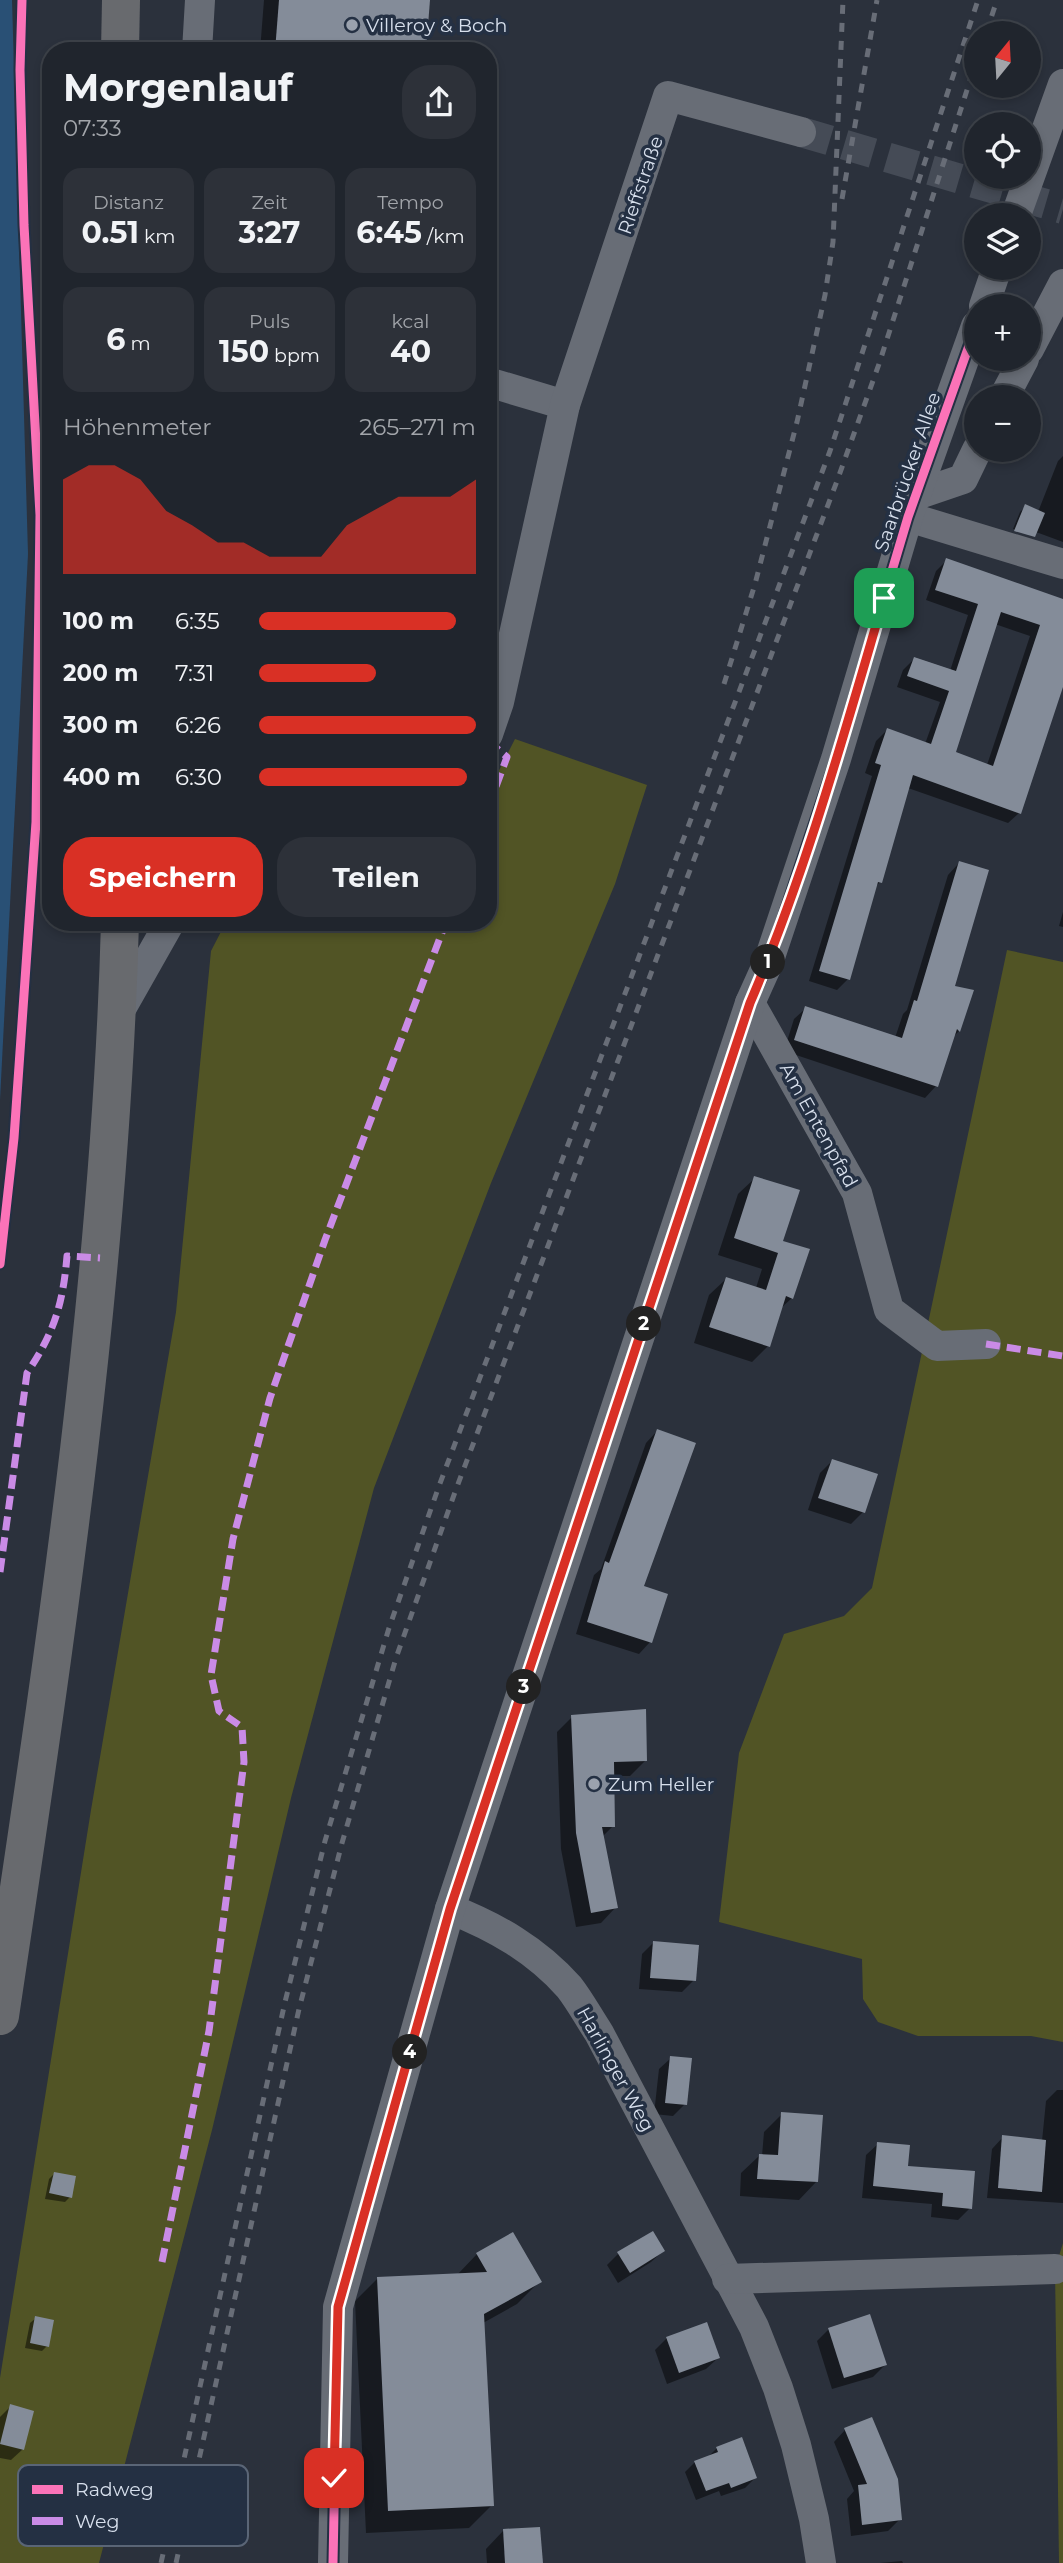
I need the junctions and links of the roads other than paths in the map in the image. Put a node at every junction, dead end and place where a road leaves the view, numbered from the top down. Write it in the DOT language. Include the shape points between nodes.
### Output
graph roads {
  1 [pos="121,0"];
  2 [pos="200,0"];
  3 [pos="120,42"];
  4 [pos="198,42"];
  5 [pos="1063,84"];
  6 [pos="801,132"];
  7 [pos="1020,203"];
  8 [pos="1063,284"];
  9 [pos="1041,326"];
  10 [pos="964,360"];
  11 [pos="497,385"];
  12 [pos="565,405"];
  13 [pos="972,462"];
  14 [pos="912,506"];
  15 [pos="1063,564"];
  16 [pos="497,708"];
  17 [pos="120,931"];
  18 [pos="165,931"];
  19 [pos="750,1003"];
  20 [pos="118,1015"];
  21 [pos="986,1344"];
  22 [pos="450,1909"];
  23 [pos="0,2016"];
  24 [pos="1055,2269"];
  25 [pos="727,2278"];
  26 [pos="332,2563"];
  27 [pos="821,2563"];
  1 -- 3 [label="main road"];
  2 -- 4 [label="street"];
  5 -- 7 [label="street"];
  6 -- 12 [label="street, Rieffstraße" via="668,96"];
  8 -- 9 [label="street"];
  10 -- 14 [label="street, Saarbrücker Allee"];
  11 -- 12 [label="street"];
  12 -- 16 [label="street, Rieffstraße"];
  13 -- 14 [label="street" via="963,479"];
  14 -- 15 [label="street"];
  14 -- 19 [label="street, Saarbrücker Allee" via="836,759"];
  17 -- 20 [label="main road"];
  18 -- 20 [label="street"];
  19 -- 21 [label="street, Am Entenpfad" via="857,1193 889,1310 937,1346"];
  19 -- 22 [label="street, Saarbrücker Allee"];
  20 -- 23 [label="main road" via="93,1339"];
  22 -- 25 [label="street, Harlinger Weg" via="510,1937 570,1988 599,2033"];
  22 -- 26 [label="street, Saarbrücker Allee" via="338,2307"];
  24 -- 25 [label="street"];
  25 -- 27 [label="street, Harlinger Weg" via="754,2327 778,2388 796,2445"];
}
